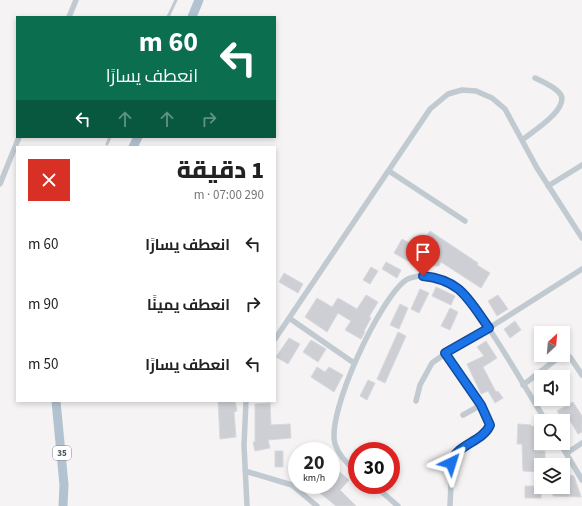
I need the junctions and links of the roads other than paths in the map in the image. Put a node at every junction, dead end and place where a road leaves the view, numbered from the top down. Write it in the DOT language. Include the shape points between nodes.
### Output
graph roads {
  1 [pos="76,0"];
  2 [pos="176,0"];
  3 [pos="199,0"];
  4 [pos="69,16"];
  5 [pos="168,16"];
  6 [pos="192,16"];
  7 [pos="535,78"];
  8 [pos="19,138"];
  9 [pos="110,138"];
  10 [pos="522,140"];
  11 [pos="107,144"];
  12 [pos="582,165"];
  13 [pos="389,171"];
  14 [pos="0,184"];
  15 [pos="548,186"];
  16 [pos="465,221"];
  17 [pos="582,238"];
  18 [pos="582,269"];
  19 [pos="289,318"];
  20 [pos="489,328"];
  21 [pos="276,338"];
  22 [pos="445,353"];
  23 [pos="354,363"];
  24 [pos="582,376"];
  25 [pos="523,385"];
  26 [pos="416,401"];
  27 [pos="56,402"];
  28 [pos="246,402"];
  29 [pos="481,405"];
  30 [pos="542,414"];
  31 [pos="463,415"];
  32 [pos="582,443"];
  33 [pos="565,450"];
  34 [pos="567,453"];
  35 [pos="348,464"];
  36 [pos="245,471"];
  37 [pos="582,480"];
  38 [pos="384,494"];
  39 [pos="63,506"];
  40 [pos="247,506"];
  41 [pos="317,506"];
  42 [pos="398,506"];
  43 [pos="450,506"];
  1 -- 4 [label="street"];
  2 -- 5 [label="lane"];
  3 -- 6 [label="main road"];
  7 -- 10 [label="street" via="553,88 562,100 558,112"];
  8 -- 14 [label="street"];
  9 -- 11 [label="lane"];
  10 -- 13 [label="street" via="505,109 492,98 476,91 462,90 448,94 430,109"];
  10 -- 15 [label="street"];
  12 -- 15 [label="street"];
  13 -- 16 [label="street"];
  13 -- 19 [label="street"];
  15 -- 17 [label="street"];
  18 -- 20 [label="street"];
  19 -- 21 [label="street"];
  19 -- 23 [label="street"];
  20 -- 22 [label="street"];
  20 -- 23 [label="street" via="464,293 450,282 423,276 407,279 389,299"];
  20 -- 25 [label="street"];
  22 -- 26 [label="street" via="432,363 420,385"];
  22 -- 29 [label="street"];
  23 -- 35 [label="street" via="336,418 334,434 335,443 343,460"];
  24 -- 25 [label="street" via="570,357 562,355"];
  25 -- 30 [label="street"];
  27 -- 39 [label="main road, 35" via="64,478"];
  28 -- 36 [label="street"];
  29 -- 31 [label="street"];
  29 -- 43 [label="street" via="490,425 483,436 452,458"];
  32 -- 34 [label="street"];
  33 -- 34 [label="street"];
  34 -- 37 [label="street"];
  36 -- 40 [label="street"];
  36 -- 41 [label="street" via="292,485"];
  38 -- 42 [label="street"];
}
